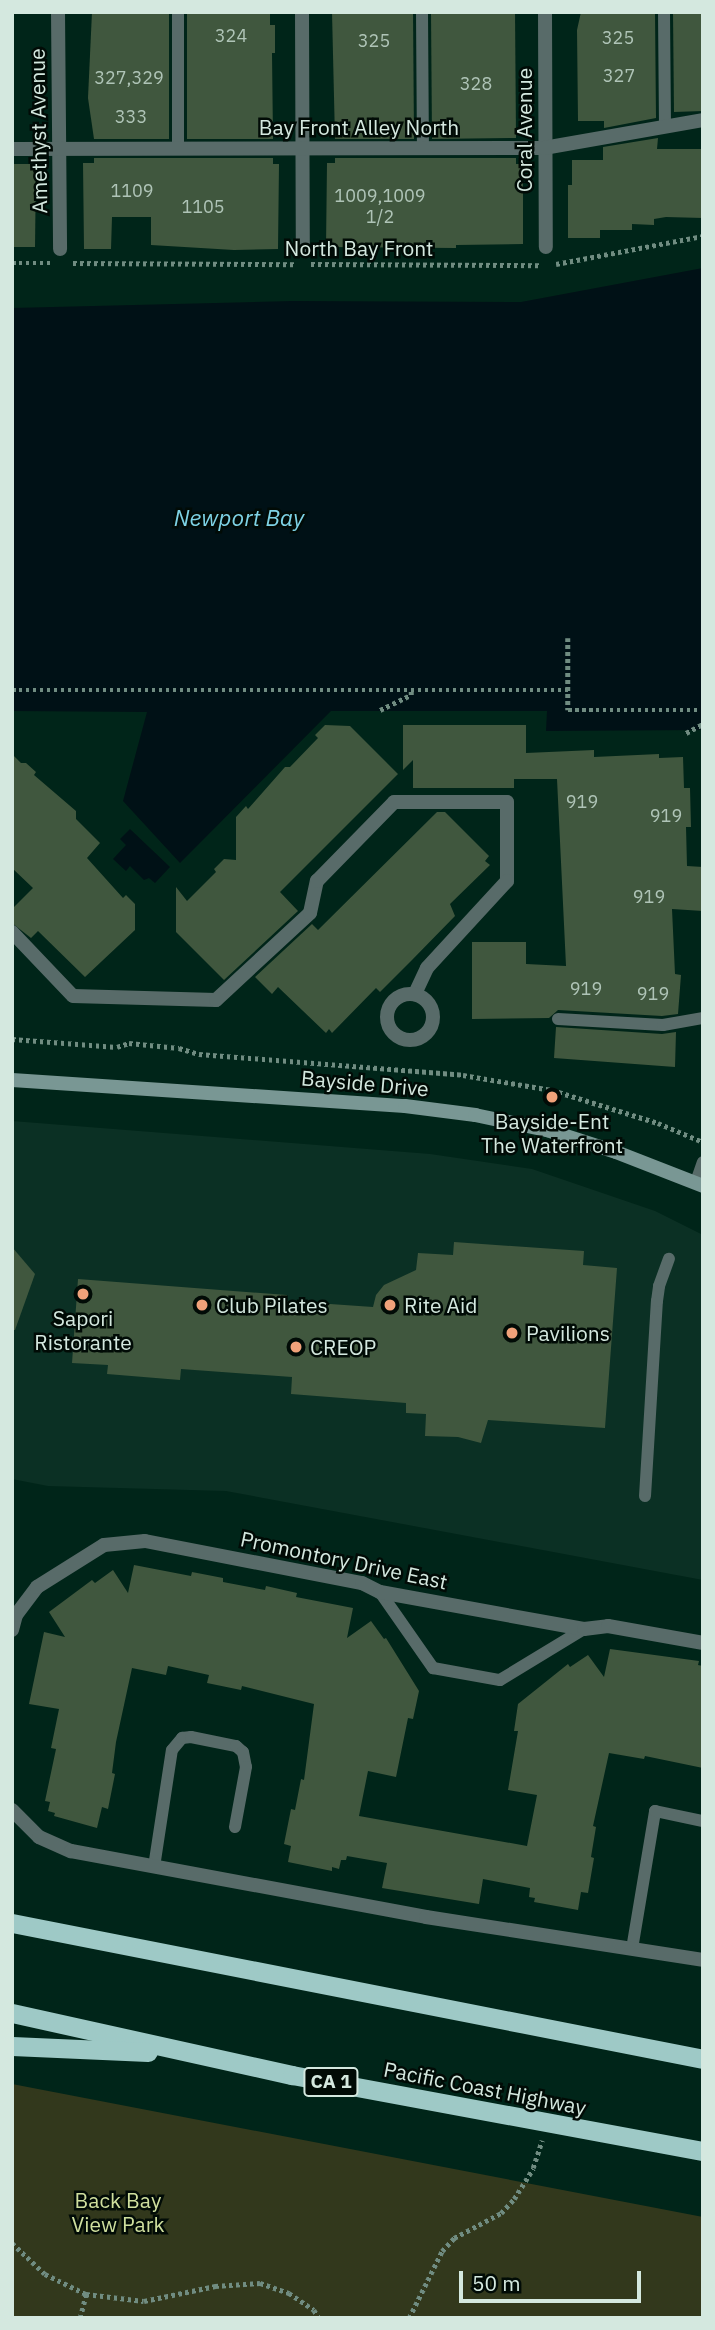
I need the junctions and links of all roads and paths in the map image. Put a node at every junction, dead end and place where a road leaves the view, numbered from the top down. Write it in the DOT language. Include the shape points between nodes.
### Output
graph roads {
  1 [pos="58,12"];
  2 [pos="178,12"];
  3 [pos="302,12"];
  4 [pos="422,12"];
  5 [pos="545,12"];
  6 [pos="664,12"];
  7 [pos="703,120"];
  8 [pos="665,127"];
  9 [pos="178,148"];
  10 [pos="302,148"];
  11 [pos="544,148"];
  12 [pos="12,149"];
  13 [pos="60,149"];
  14 [pos="423,149"];
  15 [pos="703,236"];
  16 [pos="303,246"];
  17 [pos="546,247"];
  18 [pos="58,256"];
  19 [pos="12,263"];
  20 [pos="70,263"];
  21 [pos="568,638"];
  22 [pos="12,690"];
  23 [pos="411,690"];
  24 [pos="568,690"];
  25 [pos="380,710"];
  26 [pos="703,710"];
  27 [pos="703,724"];
  28 [pos="686,733"];
  29 [pos="12,932"];
  30 [pos="415,994"];
  31 [pos="703,1018"];
  32 [pos="558,1019"];
  33 [pos="12,1039"];
  34 [pos="12,1080"];
  35 [pos="703,1142"];
  36 [pos="703,1162"];
  37 [pos="699,1184"];
  38 [pos="669,1259"];
  39 [pos="645,1496"];
  40 [pos="380,1592"];
  41 [pos="584,1629"];
  42 [pos="12,1630"];
  43 [pos="703,1643"];
  44 [pos="12,1810"];
  45 [pos="703,1821"];
  46 [pos="235,1827"];
  47 [pos="154,1867"];
  48 [pos="12,1923"];
  49 [pos="632,1949"];
  50 [pos="703,1960"];
  51 [pos="12,2013"];
  52 [pos="12,2046"];
  53 [pos="200,2054"];
  54 [pos="703,2059"];
  55 [pos="547,2123"];
  56 [pos="703,2151"];
  57 [pos="12,2243"];
  58 [pos="86,2294"];
  59 [pos="80,2318"];
  60 [pos="319,2318"];
  61 [pos="409,2318"];
  1 -- 13 [label="street, Amethyst Avenue"];
  2 -- 9 [label="lane"];
  3 -- 10 [label="street"];
  4 -- 14 [label="lane"];
  5 -- 11 [label="street, Coral Avenue"];
  6 -- 8 [label="lane"];
  7 -- 8 [label="street, Bay Front Alley North"];
  8 -- 11 [label="street, Bay Front Alley North"];
  9 -- 10 [label="street, Bay Front Alley North"];
  9 -- 13 [label="street, Bay Front Alley North"];
  10 -- 14 [label="street, Bay Front Alley North"];
  10 -- 16 [label="street"];
  11 -- 14 [label="street, Bay Front Alley North"];
  11 -- 17 [label="street, Coral Avenue"];
  12 -- 13 [label="street, Bay Front Alley North"];
  13 -- 18 [label="street, Amethyst Avenue"];
  15 -- 20 [label="path, North Bay Front" via="548,265"];
  18 -- 19 [label="path"];
  21 -- 24 [label="path"];
  22 -- 23 [label="path"];
  23 -- 24 [label="path"];
  23 -- 25 [label="path" via="411,695"];
  24 -- 26 [label="path" via="568,710"];
  27 -- 28 [label="path"];
  29 -- 30 [label="street" via="73,996 216,1000 310,913 317,881 394,802 507,803 507,881 427,968"];
  31 -- 32 [label="lane" via="663,1025"];
  33 -- 35 [label="path" via="117,1047 129,1043 199,1054 464,1074 562,1093"];
  34 -- 37 [label="main road, Bayside Drive" via="405,1106 475,1115 547,1130"];
  36 -- 37 [label="lane"];
  38 -- 39 [label="lane" via="657,1301"];
  40 -- 41 [label="street, Promontory Drive East"];
  40 -- 41 [label="lane" via="433,1668 500,1680"];
  40 -- 42 [label="street, Promontory Drive East" via="362,1583 145,1541 104,1545 37,1587 16,1615"];
  41 -- 43 [label="street, Promontory Drive East" via="608,1626"];
  44 -- 47 [label="street" via="39,1837 71,1851"];
  45 -- 49 [label="lane" via="655,1811"];
  46 -- 47 [label="lane" via="246,1767 243,1752 236,1746 182,1738 172,1750"];
  47 -- 49 [label="street"];
  48 -- 54 [label="highway"];
  49 -- 50 [label="street"];
  51 -- 53 [label="highway, Pacific Coast Highway / CA 1"];
  52 -- 53 [label="highway"];
  53 -- 55 [label="highway, Pacific Coast Highway / CA 1"];
  55 -- 56 [label="highway, Pacific Coast Highway / CA 1"];
  55 -- 61 [label="path" via="533,2168 514,2199 501,2213 454,2238 442,2251"];
  57 -- 58 [label="path" via="45,2274"];
  58 -- 59 [label="path"];
  58 -- 60 [label="path" via="144,2301 215,2286 260,2283 289,2293 314,2309"];
}
